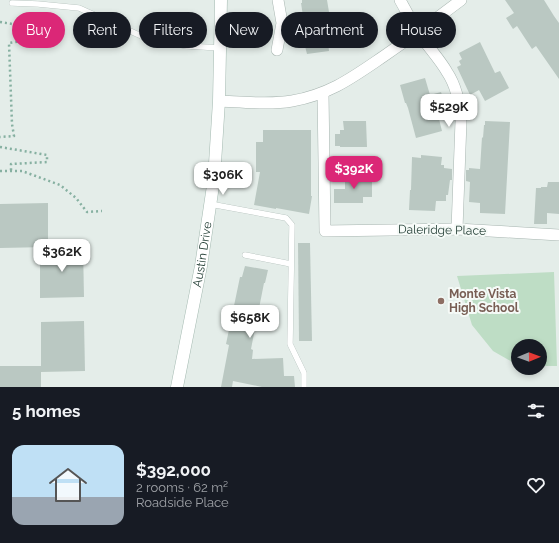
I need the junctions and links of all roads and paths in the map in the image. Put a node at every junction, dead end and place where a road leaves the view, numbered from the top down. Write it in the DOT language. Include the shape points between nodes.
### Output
graph roads {
  1 [pos="222,0"];
  2 [pos="278,0"];
  3 [pos="400,0"];
  4 [pos="461,0"];
  5 [pos="12,3"];
  6 [pos="222,12"];
  7 [pos="407,12"];
  8 [pos="445,12"];
  9 [pos="0,22"];
  10 [pos="215,48"];
  11 [pos="220,48"];
  12 [pos="396,48"];
  13 [pos="429,48"];
  14 [pos="277,50"];
  15 [pos="323,93"];
  16 [pos="219,101"];
  17 [pos="0,137"];
  18 [pos="0,147"];
  19 [pos="0,171"];
  20 [pos="11,171"];
  21 [pos="210,204"];
  22 [pos="102,212"];
  23 [pos="457,229"];
  24 [pos="559,234"];
  25 [pos="245,255"];
  26 [pos="291,264"];
  27 [pos="177,387"];
  28 [pos="304,387"];
  1 -- 6 [label="main road, Austin Drive"];
  2 -- 14 [label="street" via="282,23"];
  3 -- 7 [label="street"];
  4 -- 8 [label="street"];
  5 -- 10 [label="lane" via="80,8 148,40"];
  9 -- 17 [label="path" via="56,31 55,36 8,43 14,136"];
  11 -- 16 [label="main road, Austin Drive"];
  12 -- 15 [label="street" via="346,82"];
  13 -- 23 [label="street" via="453,83 460,108"];
  15 -- 16 [label="street" via="274,103"];
  15 -- 23 [label="street, Daleridge Place" via="326,231"];
  16 -- 21 [label="main road, Austin Drive"];
  18 -- 20 [label="path" via="47,155 47,162 11,164"];
  19 -- 20 [label="path"];
  20 -- 22 [label="path" via="22,172 60,185 76,198 87,212"];
  21 -- 26 [label="lane" via="286,218 292,225"];
  21 -- 27 [label="main road, Austin Drive" via="201,266"];
  23 -- 24 [label="street, Daleridge Place"];
  25 -- 26 [label="lane"];
  26 -- 28 [label="lane" via="290,344 304,373"];
}
